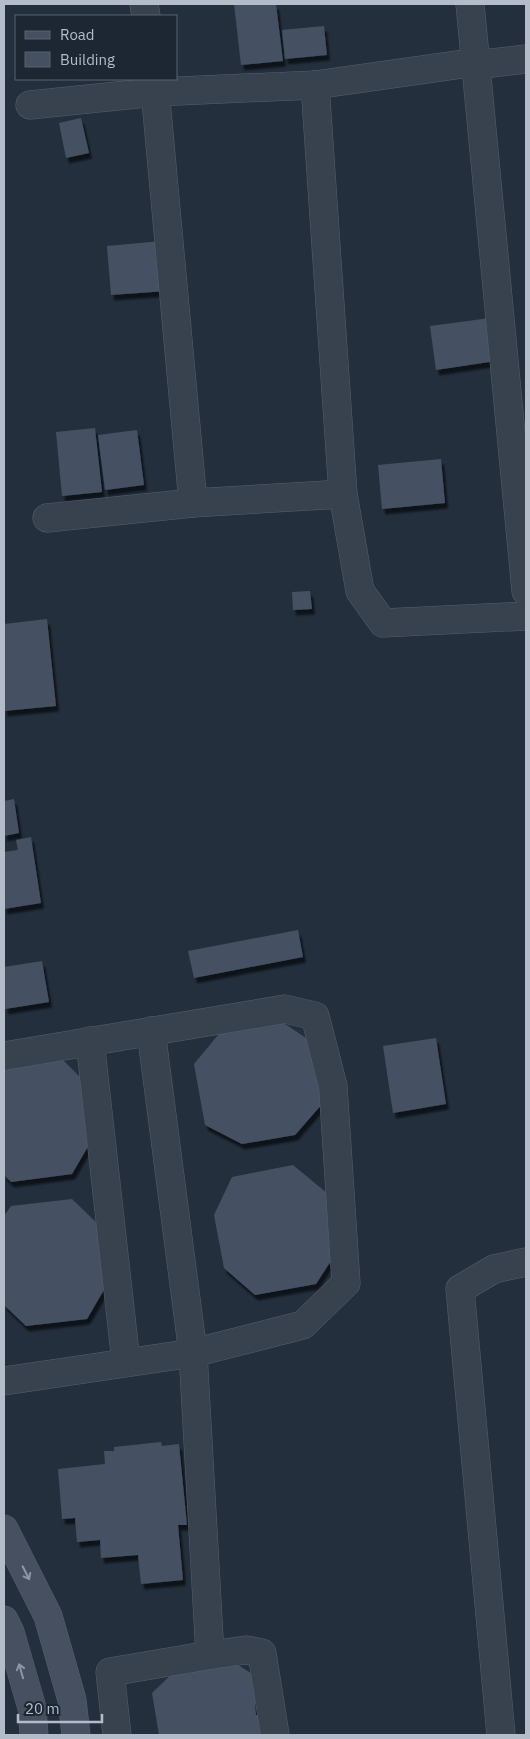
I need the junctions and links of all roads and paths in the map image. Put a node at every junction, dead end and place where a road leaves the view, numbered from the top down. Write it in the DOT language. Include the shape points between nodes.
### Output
graph roads {
  1 [pos="470,4"];
  2 [pos="526,59"];
  3 [pos="476,65"];
  4 [pos="155,85"];
  5 [pos="315,85"];
  6 [pos="30,105"];
  7 [pos="520,462"];
  8 [pos="343,494"];
  9 [pos="193,503"];
  10 [pos="46,518"];
  11 [pos="526,591"];
  12 [pos="526,616"];
  13 [pos="151,1031"];
  14 [pos="90,1041"];
  15 [pos="4,1056"];
  16 [pos="526,1262"];
  17 [pos="193,1353"];
  18 [pos="126,1362"];
  19 [pos="4,1381"];
  20 [pos="4,1529"];
  21 [pos="4,1620"];
  22 [pos="210,1656"];
  23 [pos="34,1735"];
  24 [pos="76,1735"];
  25 [pos="116,1735"];
  26 [pos="275,1735"];
  27 [pos="501,1735"];
  1 -- 3 [label="street"];
  2 -- 3 [label="street"];
  3 -- 5 [label="street" via="470,63"];
  3 -- 7 [label="street"];
  4 -- 5 [label="street"];
  4 -- 6 [label="street"];
  4 -- 9 [label="street"];
  5 -- 8 [label="street"];
  7 -- 11 [label="street"];
  8 -- 9 [label="street"];
  8 -- 12 [label="street" via="360,591 383,623"];
  9 -- 10 [label="street"];
  13 -- 14 [label="street"];
  13 -- 17 [label="street"];
  13 -- 17 [label="street" via="285,1009 315,1016 333,1086 346,1283 303,1325"];
  14 -- 15 [label="street"];
  14 -- 18 [label="street"];
  16 -- 27 [label="street" via="494,1269 460,1289"];
  17 -- 18 [label="street"];
  17 -- 22 [label="street"];
  18 -- 19 [label="street"];
  20 -- 24 [label="street, one-way" via="48,1616 72,1700"];
  23 -- 21 [label="street, one-way" via="32,1708"];
  22 -- 25 [label="street" via="110,1672"];
  22 -- 26 [label="street" via="246,1650 262,1653"];
}
